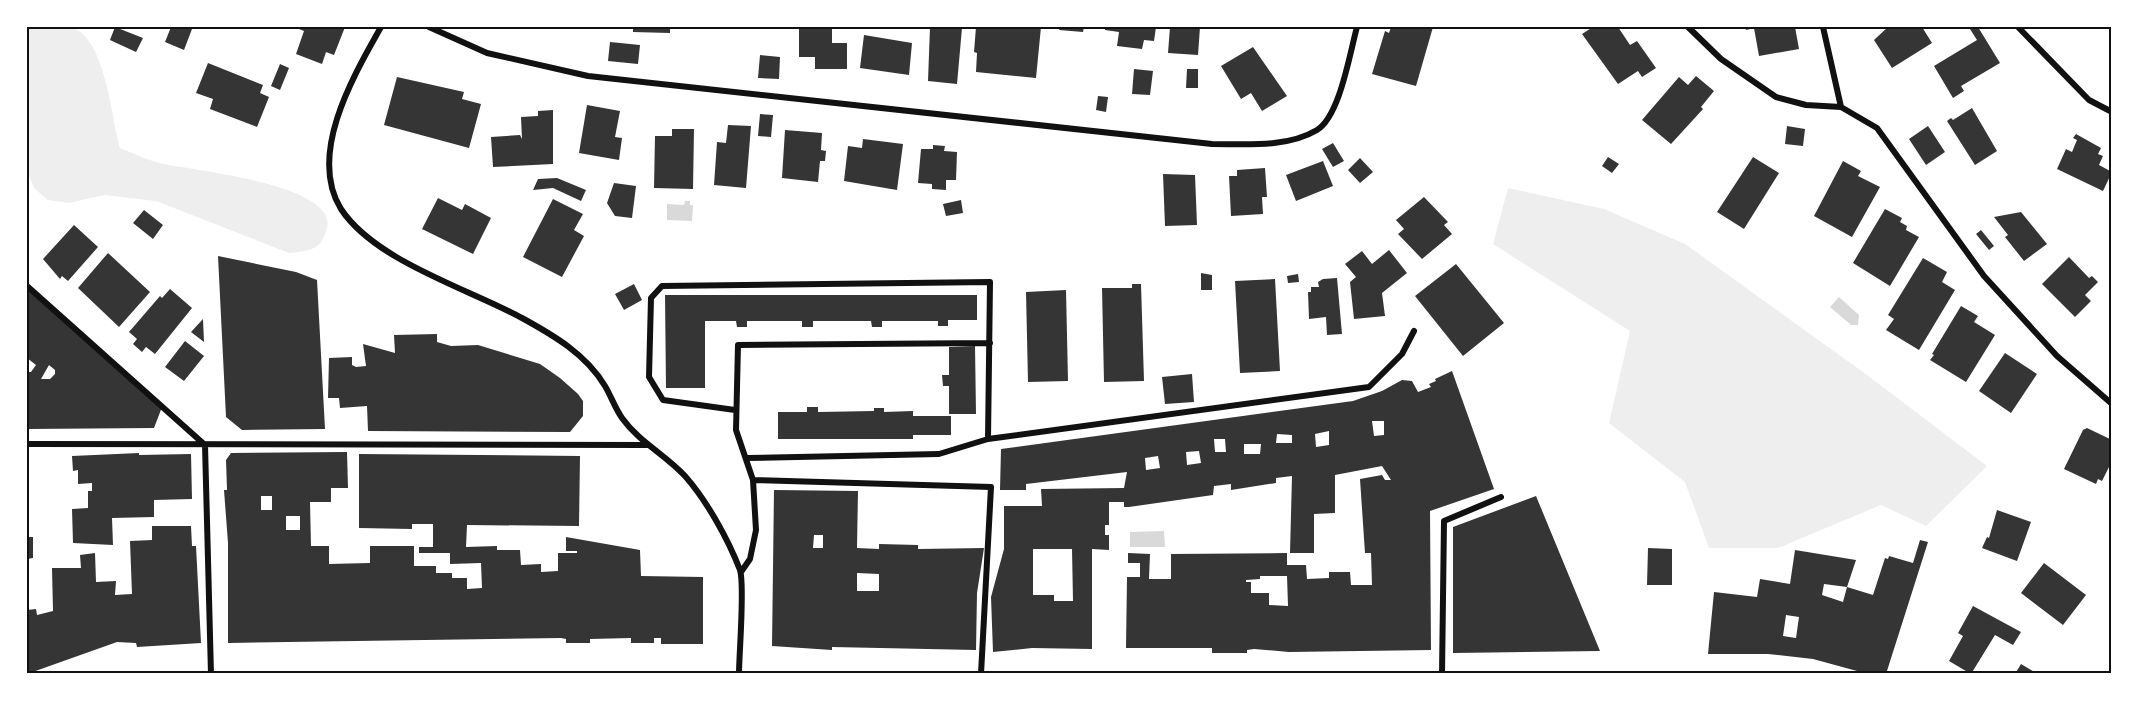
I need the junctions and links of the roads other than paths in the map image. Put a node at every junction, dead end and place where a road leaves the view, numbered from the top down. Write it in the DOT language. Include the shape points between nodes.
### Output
graph roads {
  1 [pos="381,27"];
  2 [pos="429,27"];
  3 [pos="1358,27"];
  4 [pos="1688,27"];
  5 [pos="1823,27"];
  6 [pos="2018,27"];
  7 [pos="1841,107"];
  8 [pos="2112,111"];
  9 [pos="27,286"];
  10 [pos="1414,331"];
  11 [pos="990,343"];
  12 [pos="2112,404"];
  13 [pos="735,410"];
  14 [pos="988,439"];
  15 [pos="27,444"];
  16 [pos="205,445"];
  17 [pos="648,445"];
  18 [pos="746,458"];
  19 [pos="753,480"];
  20 [pos="1501,497"];
  21 [pos="741,572"];
  22 [pos="211,674"];
  23 [pos="739,674"];
  24 [pos="981,674"];
  25 [pos="1442,674"];
  1 -- 17 [label="street" via="338,115 330,148 331,182 341,209 365,234 403,261 520,317 572,347 604,384 622,418"];
  2 -- 3 [label="street" via="487,53 588,76 1212,144 1266,145 1319,129 1338,95"];
  4 -- 7 [label="street" via="1720,59 1776,97 1806,105"];
  5 -- 7 [label="street"];
  6 -- 8 [label="street" via="2089,99"];
  7 -- 12 [label="street" via="1877,128 1984,276 2057,356"];
  9 -- 16 [label="street"];
  10 -- 14 [label="street" via="1402,354 1369,387"];
  11 -- 13 [label="street" via="738,345"];
  11 -- 13 [label="street" via="990,282 662,286 651,298 649,377 663,400"];
  11 -- 14 [label="street"];
  13 -- 18 [label="street" via="736,430"];
  14 -- 18 [label="street" via="939,454"];
  15 -- 16 [label="street"];
  16 -- 17 [label="street"];
  16 -- 22 [label="street"];
  17 -- 21 [label="street" via="685,476 709,511"];
  18 -- 19 [label="street"];
  19 -- 21 [label="street" via="756,530 750,559"];
  19 -- 24 [label="street" via="991,487"];
  20 -- 25 [label="street" via="1444,521"];
  21 -- 23 [label="street"];
}
